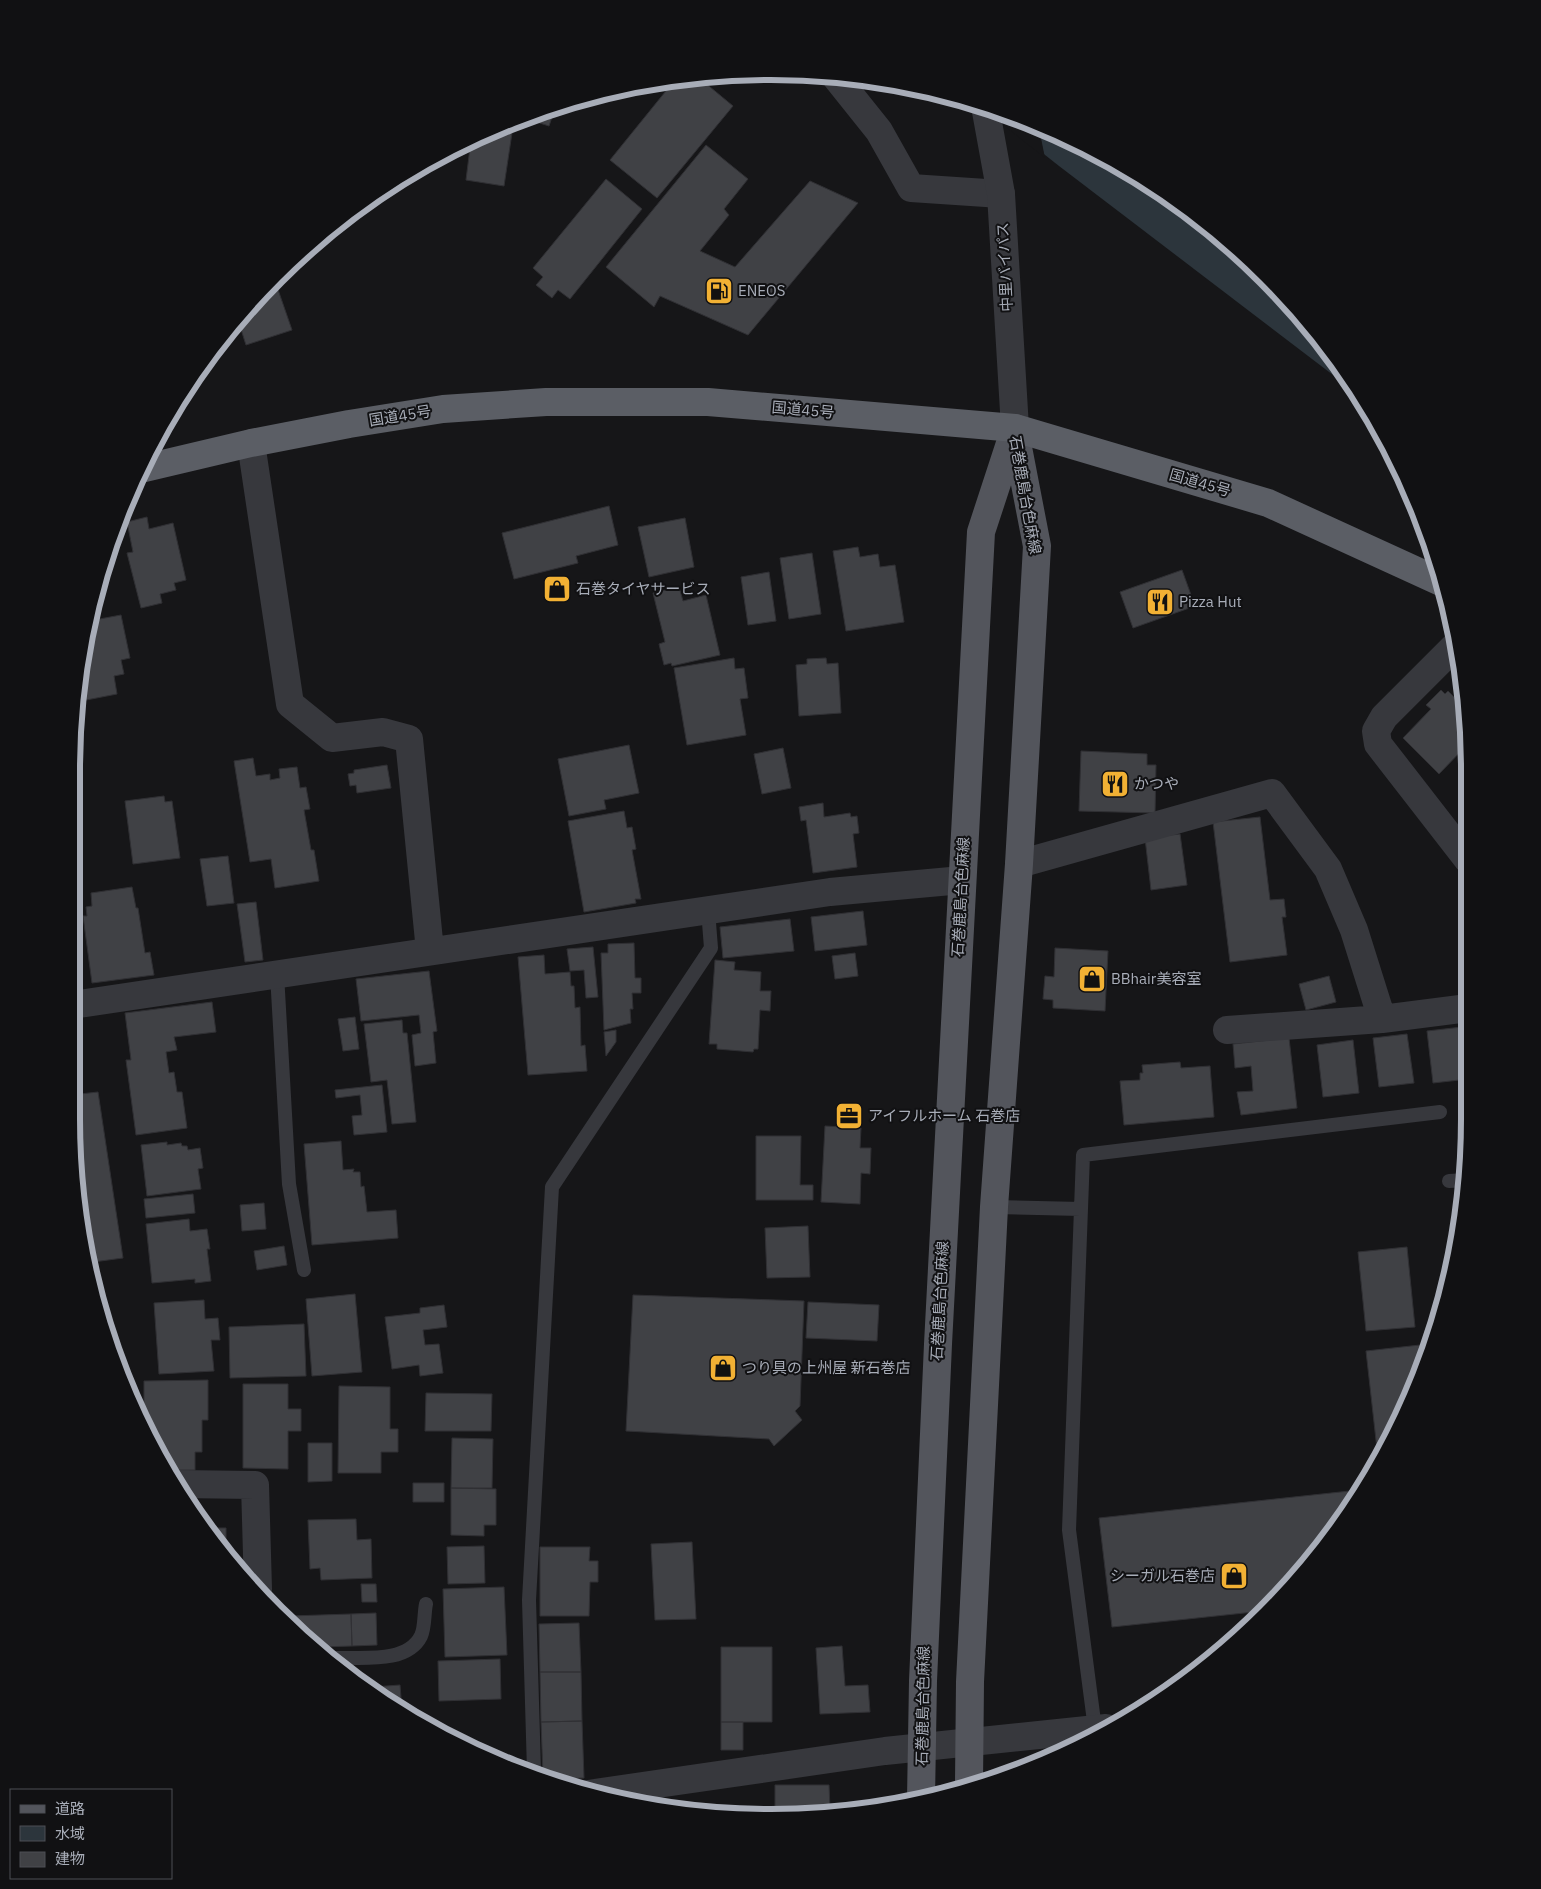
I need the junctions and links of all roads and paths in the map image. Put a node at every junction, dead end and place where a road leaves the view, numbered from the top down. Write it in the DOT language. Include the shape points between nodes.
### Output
graph roads {
  1 [pos="841,84"];
  2 [pos="987,115"];
  3 [pos="1000,189"];
  4 [pos="1015,428"];
  5 [pos="251,443"];
  6 [pos="150,467"];
  7 [pos="1433,578"];
  8 [pos="1450,651"];
  9 [pos="1461,851"];
  10 [pos="1019,864"];
  11 [pos="962,880"];
  12 [pos="708,910"];
  13 [pos="430,951"];
  14 [pos="277,974"];
  15 [pos="80,1004"];
  16 [pos="1461,1009"];
  17 [pos="1382,1019"];
  18 [pos="1228,1030"];
  19 [pos="1440,1112"];
  20 [pos="1458,1180"];
  21 [pos="1449,1181"];
  22 [pos="994,1207"];
  23 [pos="1081,1209"];
  24 [pos="304,1270"];
  25 [pos="185,1484"];
  26 [pos="258,1581"];
  27 [pos="426,1604"];
  28 [pos="340,1658"];
  29 [pos="1099,1725"];
  30 [pos="1091,1730"];
  31 [pos="969,1743"];
  32 [pos="922,1748"];
  33 [pos="534,1766"];
  34 [pos="969,1779"];
  35 [pos="613,1790"];
  36 [pos="921,1792"];
  1 -- 3 [label="street" via="879,131 911,188"];
  2 -- 3 [label="street, 中里バイパス"];
  3 -- 4 [label="street, 中里バイパス"];
  4 -- 5 [label="highway, 国道45号" via="708,402 546,402 443,409"];
  4 -- 7 [label="highway, 国道45号" via="1268,503"];
  4 -- 10 [label="main road, 石巻鹿島台色麻線" via="1037,546"];
  4 -- 11 [label="main road, 石巻鹿島台色麻線" via="980,532"];
  5 -- 6 [label="highway, 国道45号"];
  5 -- 13 [label="street" via="290,704 332,738 383,732 409,738"];
  8 -- 9 [label="street" via="1384,717 1376,731 1378,744"];
  10 -- 17 [label="street" via="1272,793 1328,869 1354,930"];
  10 -- 22 [label="main road, 石巻鹿島台色麻線"];
  11 -- 12 [label="street" via="830,892"];
  11 -- 32 [label="main road, 石巻鹿島台色麻線" via="923,1671"];
  12 -- 13 [label="street"];
  12 -- 33 [label="lane" via="710,948 552,1187 529,1600"];
  13 -- 14 [label="street"];
  14 -- 15 [label="street"];
  14 -- 24 [label="lane" via="290,1184"];
  16 -- 17 [label="street"];
  17 -- 18 [label="street"];
  19 -- 23 [label="lane" via="1083,1155"];
  20 -- 21 [label="lane"];
  22 -- 23 [label="lane"];
  22 -- 31 [label="main road, 石巻鹿島台色麻線"];
  23 -- 29 [label="lane" via="1069,1530"];
  25 -- 26 [label="street" via="256,1485"];
  27 -- 28 [label="lane" via="422,1635 408,1651 395,1656"];
  30 -- 31 [label="street"];
  31 -- 32 [label="street"];
  31 -- 34 [label="main road, 石巻鹿島台色麻線"];
  32 -- 35 [label="street"];
  32 -- 36 [label="main road, 石巻鹿島台色麻線"];
}
